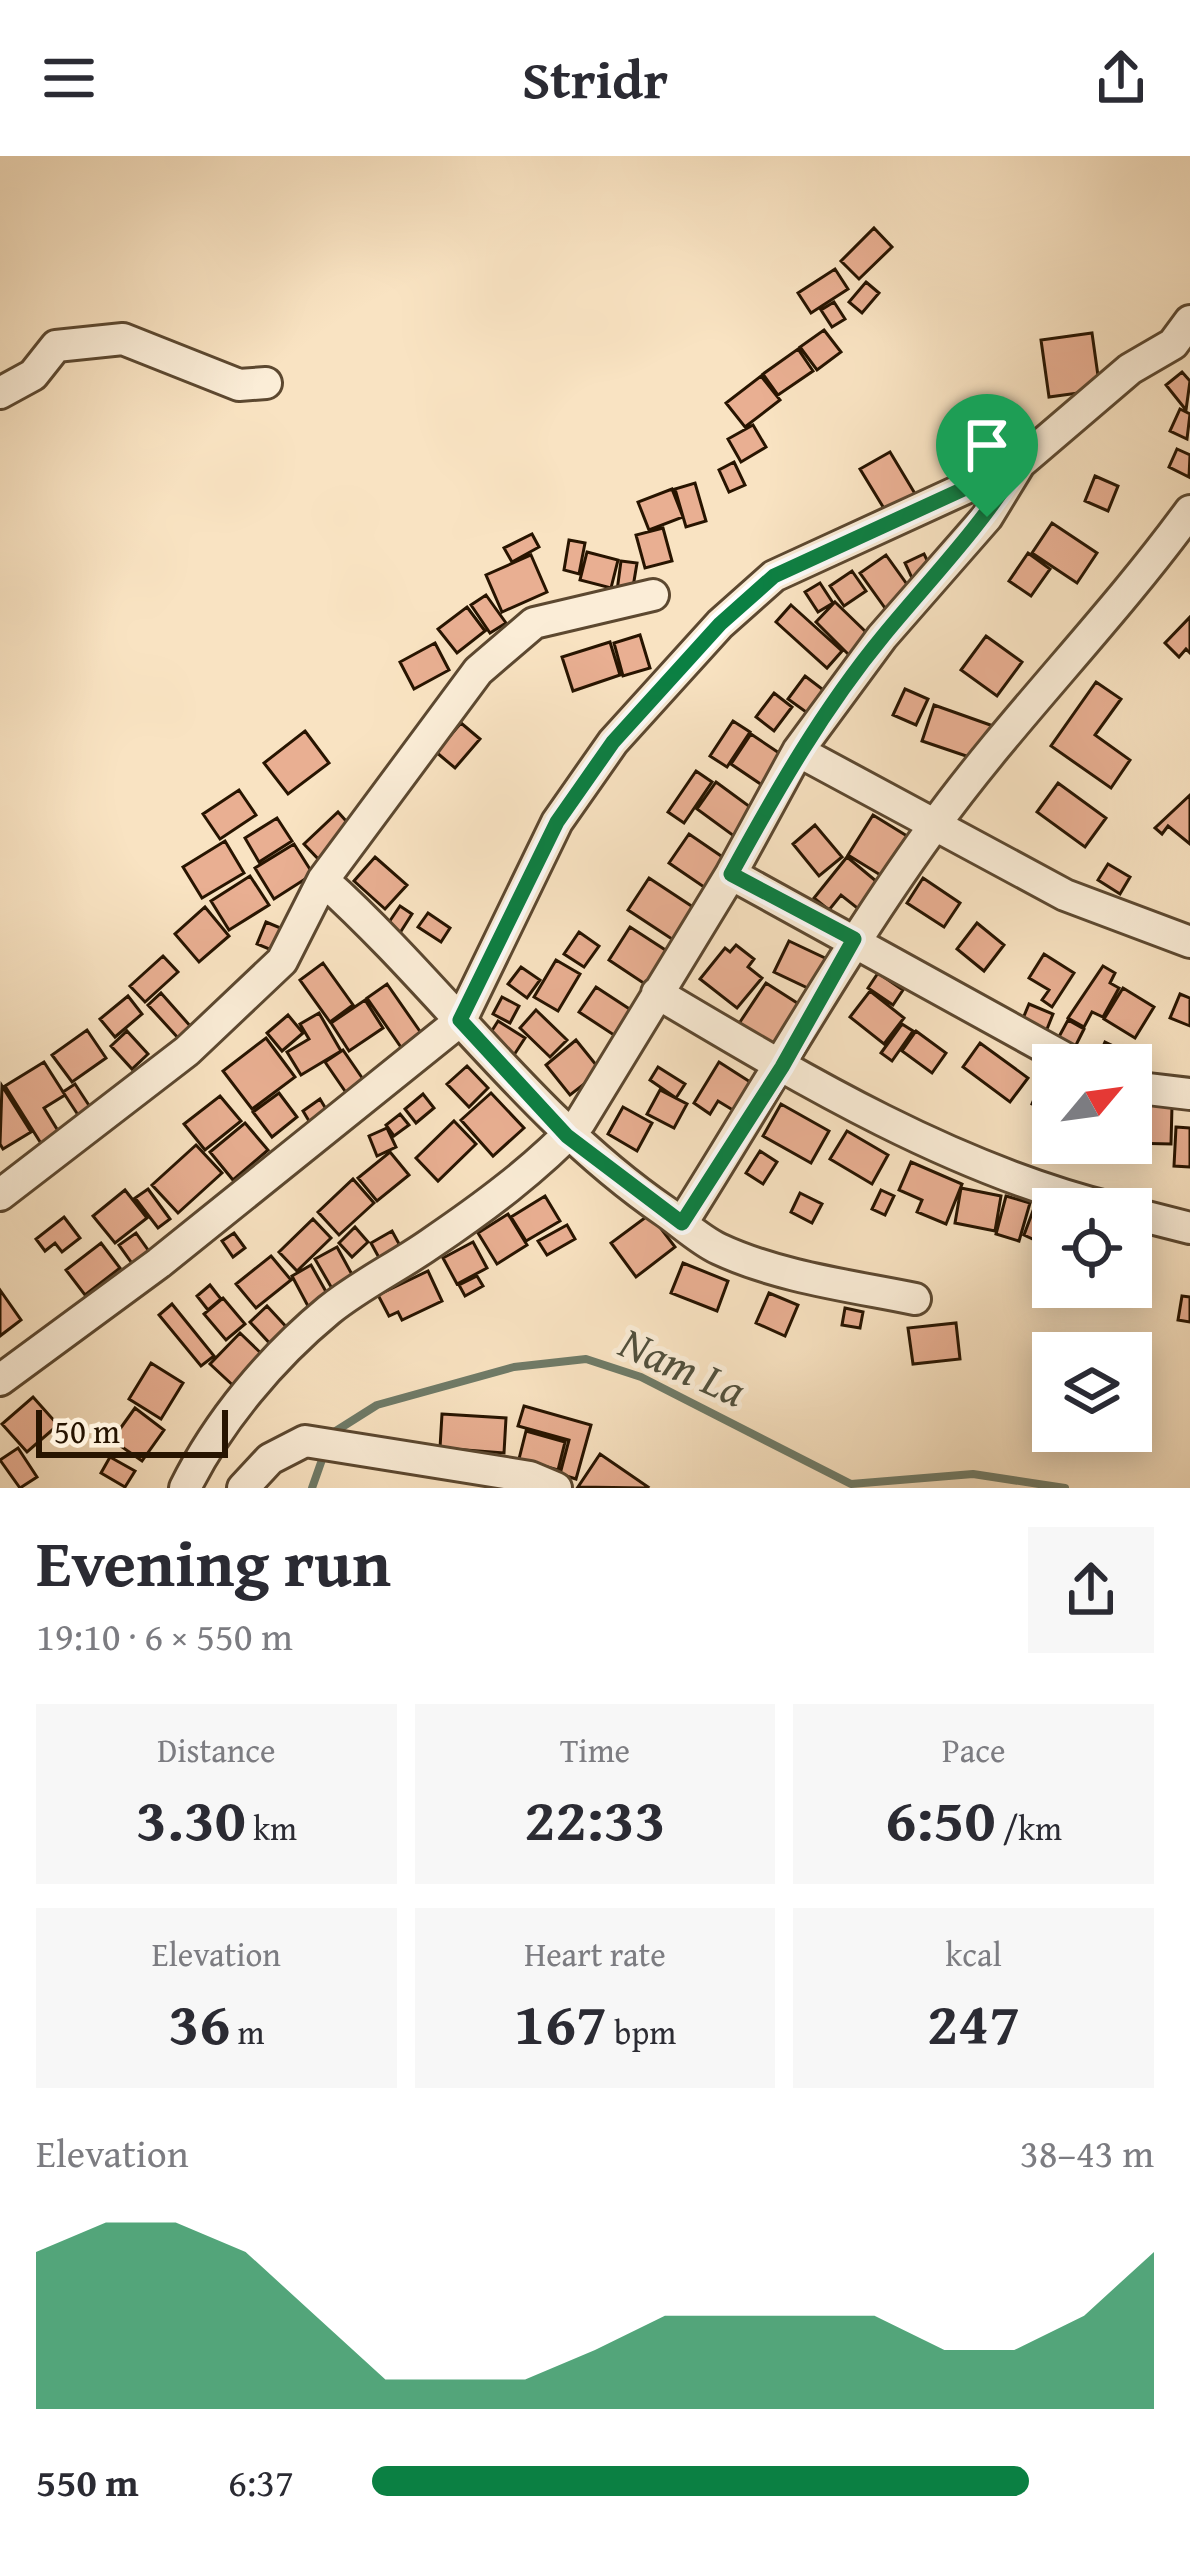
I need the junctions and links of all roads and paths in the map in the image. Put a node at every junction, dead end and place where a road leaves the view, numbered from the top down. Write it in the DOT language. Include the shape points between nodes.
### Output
graph roads {
  1 [pos="1190,321"];
  2 [pos="266,383"];
  3 [pos="0,394"];
  4 [pos="1020,463"];
  5 [pos="1190,511"];
  6 [pos="653,595"];
  7 [pos="798,751"];
  8 [pos="934,825"];
  9 [pos="731,874"];
  10 [pos="323,880"];
  11 [pos="854,939"];
  12 [pos="1190,942"];
  13 [pos="657,993"];
  14 [pos="460,1020"];
  15 [pos="1040,1044"];
  16 [pos="782,1067"];
  17 [pos="1152,1089"];
  18 [pos="1190,1094"];
  19 [pos="567,1136"];
  20 [pos="1041,1188"];
  21 [pos="0,1195"];
  22 [pos="1152,1218"];
  23 [pos="682,1223"];
  24 [pos="1190,1228"];
  25 [pos="915,1299"];
  26 [pos="0,1380"];
  27 [pos="185,1488"];
  28 [pos="243,1488"];
  29 [pos="556,1488"];
  1 -- 4 [label="street" via="1173,344 1130,369"];
  2 -- 3 [label="street" via="239,385 123,339 56,346 33,375"];
  4 -- 7 [label="street" via="987,517 882,637"];
  4 -- 14 [label="street" via="774,576 720,624 613,742 557,822"];
  5 -- 8 [label="street"];
  6 -- 10 [label="street" via="534,623 478,671"];
  7 -- 8 [label="street"];
  7 -- 9 [label="street"];
  8 -- 11 [label="street"];
  8 -- 12 [label="street" via="1065,896"];
  9 -- 11 [label="street"];
  9 -- 13 [label="street"];
  10 -- 14 [label="street"];
  10 -- 21 [label="street" via="282,961 187,1052"];
  11 -- 15 [label="street"];
  11 -- 16 [label="street"];
  13 -- 16 [label="street"];
  13 -- 19 [label="street"];
  14 -- 19 [label="street"];
  14 -- 26 [label="street"];
  16 -- 20 [label="street"];
  16 -- 23 [label="street"];
  17 -- 18 [label="street"];
  19 -- 23 [label="street"];
  19 -- 27 [label="street" via="286,1348"];
  22 -- 24 [label="street"];
  23 -- 25 [label="street" via="718,1249"];
  28 -- 29 [label="street" via="270,1459 304,1441 530,1477"];
}
